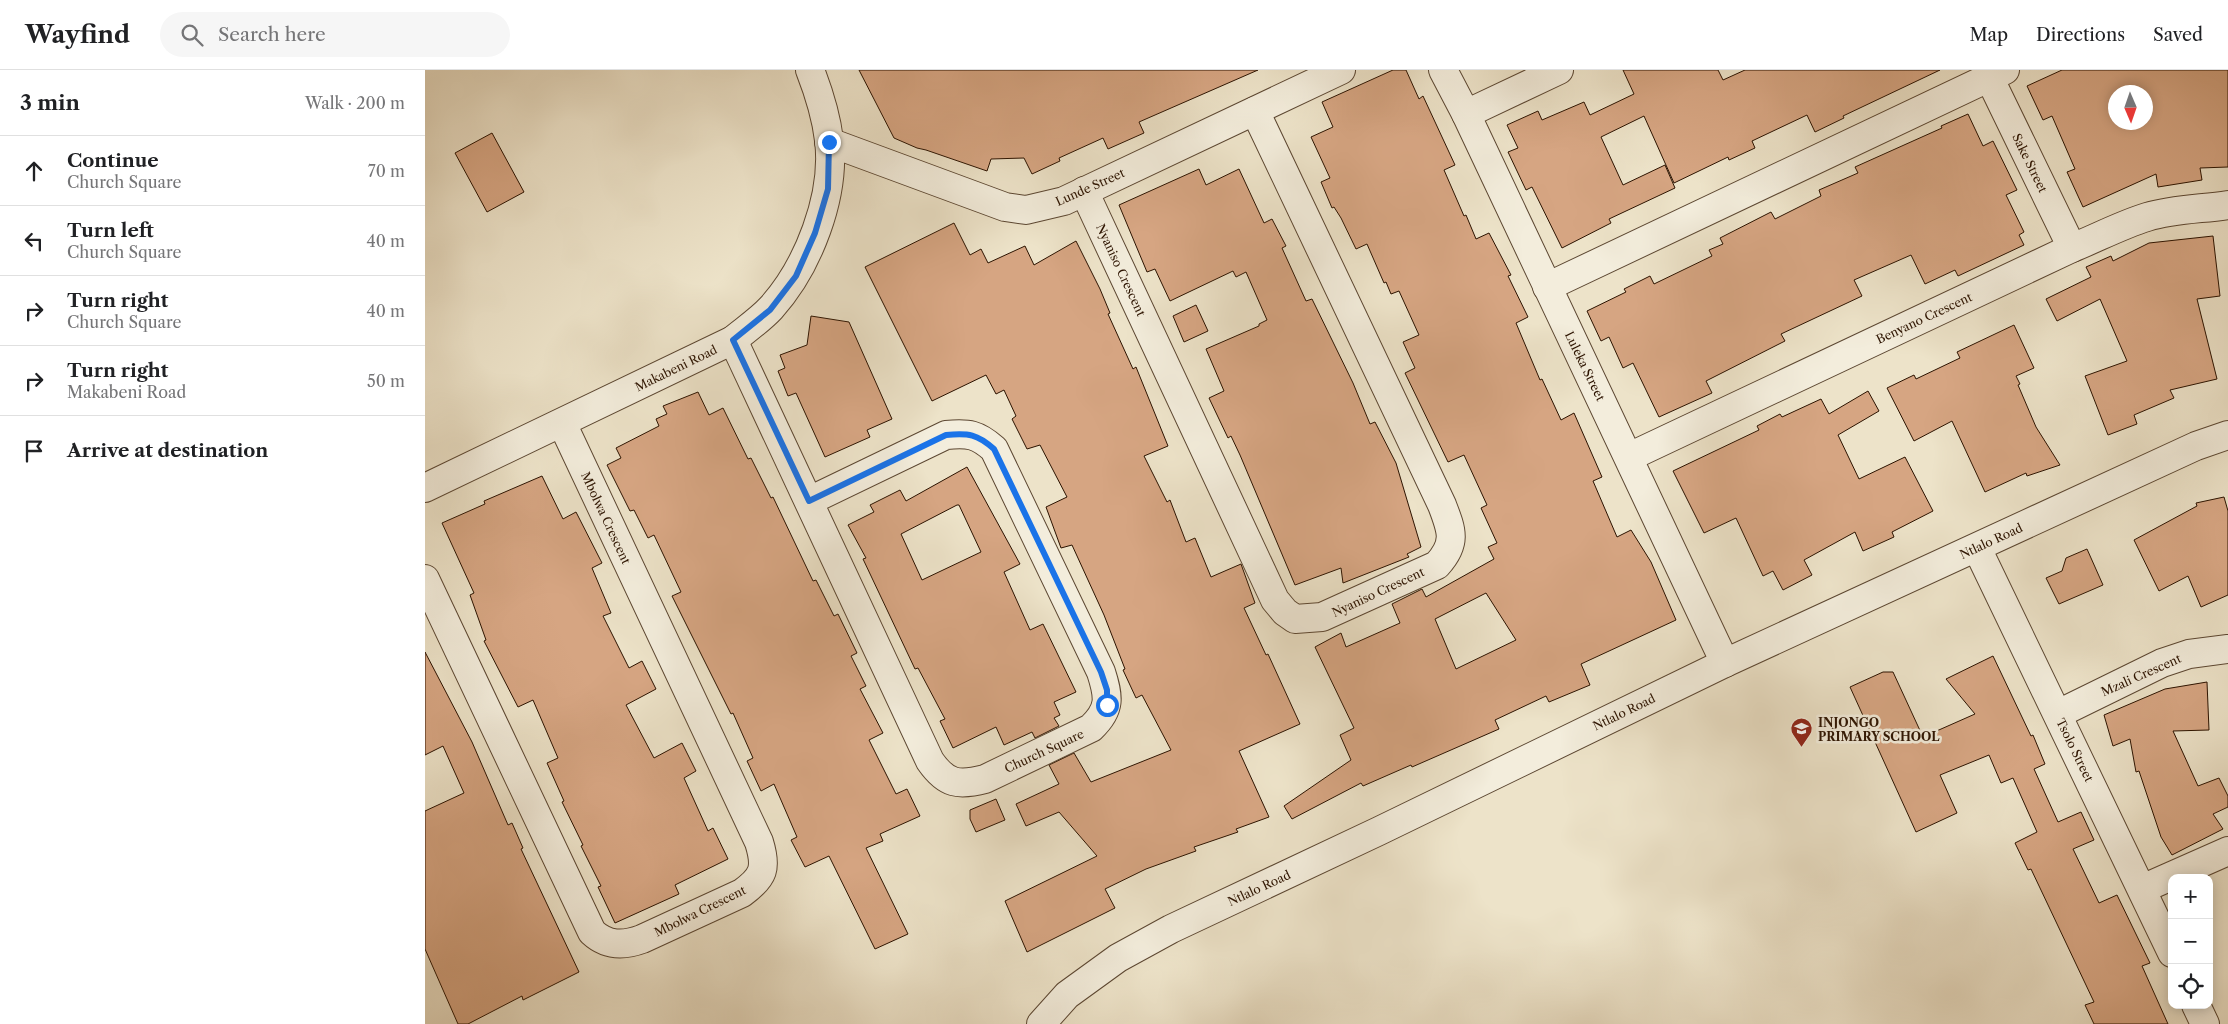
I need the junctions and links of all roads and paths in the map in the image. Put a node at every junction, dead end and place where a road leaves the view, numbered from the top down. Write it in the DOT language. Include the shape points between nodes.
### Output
graph roads {
  1 [pos="810,70"];
  2 [pos="1341,70"];
  3 [pos="1443,70"];
  4 [pos="1559,70"];
  5 [pos="1996,74"];
  6 [pos="1255,111"];
  7 [pos="1466,114"];
  8 [pos="829,142"];
  9 [pos="1084,191"];
  10 [pos="2228,206"];
  11 [pos="2072,248"];
  12 [pos="1547,287"];
  13 [pos="733,340"];
  14 [pos="562,423"];
  15 [pos="2228,435"];
  16 [pos="1629,457"];
  17 [pos="425,488"];
  18 [pos="809,501"];
  19 [pos="1977,548"];
  20 [pos="425,579"];
  21 [pos="2228,649"];
  22 [pos="1725,663"];
  23 [pos="2058,714"];
  24 [pos="2228,852"];
  25 [pos="2142,889"];
  26 [pos="2168,944"];
  27 [pos="2198,1009"];
  28 [pos="1041,1024"];
  29 [pos="2205,1024"];
  1 -- 8 [label="street, Makabeni Road" via="822,101"];
  2 -- 6 [label="street, Lunde Street"];
  3 -- 7 [label="street, Luleka Street"];
  4 -- 7 [label="street"];
  5 -- 11 [label="street, Sake Street"];
  5 -- 12 [label="street"];
  6 -- 9 [label="street, Lunde Street"];
  6 -- 9 [label="street, Nyaniso Crescent" via="1442,505 1450,525 1451,542 1447,554 1437,565 1322,617 1295,619 1285,612 1275,600"];
  7 -- 12 [label="street, Luleka Street"];
  8 -- 9 [label="street, Lunde Street" via="1005,207 1026,210 1047,206"];
  8 -- 13 [label="street, Makabeni Road" via="828,189 815,233 796,276 770,310"];
  10 -- 11 [label="street, Benyano Crescent" via="2149,216"];
  11 -- 16 [label="street, Benyano Crescent"];
  12 -- 16 [label="street, Luleka Street"];
  13 -- 14 [label="street, Makabeni Road"];
  13 -- 18 [label="street, Church Square"];
  14 -- 17 [label="street, Makabeni Road"];
  14 -- 20 [label="street, Mbolwa Crescent" via="759,842 764,858 762,872 755,883 742,893 627,944 601,940 592,932"];
  15 -- 19 [label="street, Ntlalo Road" via="2196,446"];
  16 -- 22 [label="street, Luleka Street"];
  18 -- 18 [label="street, Church Square" via="930,761 940,774 953,782 985,779 1091,728 1102,718 1107,705 1107,690 1101,672 994,449 981,438 966,434 946,435"];
  19 -- 22 [label="street, Ntlalo Road"];
  19 -- 23 [label="street, Tsolo Street"];
  21 -- 23 [label="street, Mzali Crescent" via="2189,654 2162,664"];
  22 -- 28 [label="street, Ntlalo Road" via="1171,929 1118,958 1082,984 1067,995"];
  23 -- 25 [label="street, Tsolo Street"];
  24 -- 25 [label="street"];
  25 -- 26 [label="street, Tsolo Street"];
  27 -- 29 [label="street"];
}
